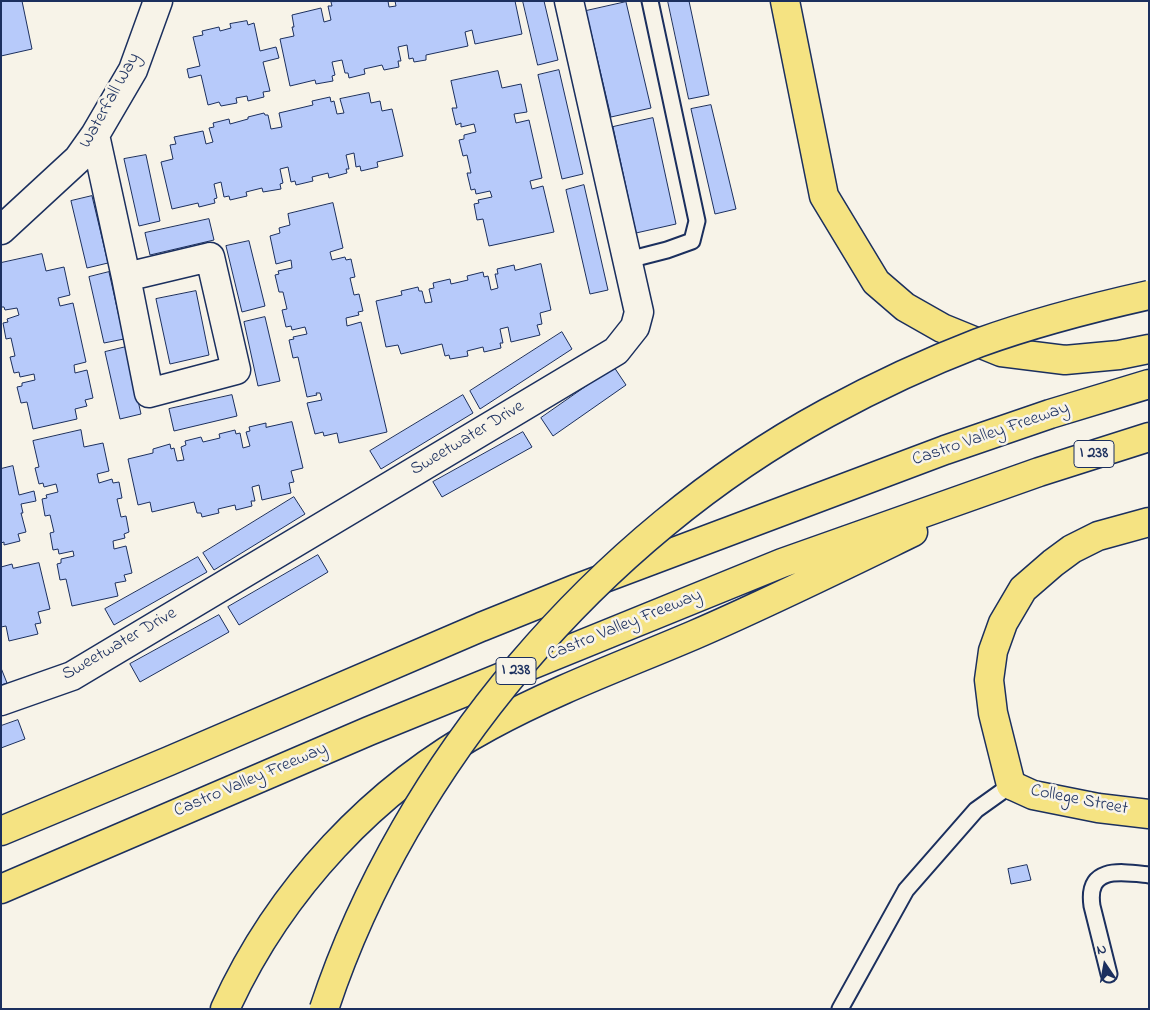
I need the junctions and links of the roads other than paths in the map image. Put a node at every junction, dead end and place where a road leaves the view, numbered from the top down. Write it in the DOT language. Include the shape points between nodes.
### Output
graph roads {
  1 [pos="158,1"];
  2 [pos="569,1"];
  3 [pos="650,1"];
  4 [pos="784,4"];
  5 [pos="95,135"];
  6 [pos="1,230"];
  7 [pos="628,260"];
  8 [pos="126,277"];
  9 [pos="1149,295"];
  10 [pos="1149,349"];
  11 [pos="1149,384"];
  12 [pos="1149,436"];
  13 [pos="1039,472"];
  14 [pos="1149,522"];
  15 [pos="1,701"];
  16 [pos="1011,785"];
  17 [pos="1149,814"];
  18 [pos="1,831"];
  19 [pos="1149,875"];
  20 [pos="1,888"];
  21 [pos="1108,974"];
  22 [pos="225,1009"];
  23 [pos="324,1009"];
  24 [pos="840,1009"];
  1 -- 5 [label="street, Waterfall Way" via="133,70"];
  2 -- 7 [label="street, Sweetwater Drive"];
  3 -- 7 [label="lane" via="697,221 692,241"];
  4 -- 10 [label="main road" via="824,196 876,282 905,307 942,328 1001,352 1065,360"];
  5 -- 6 [label="street, Waterfall Way" via="78,159"];
  5 -- 8 [label="street"];
  7 -- 15 [label="street, Sweetwater Drive" via="639,312 635,327 616,351 72,676"];
  8 -- 8 [label="street" via="149,392 236,370 210,257"];
  9 -- 23 [label="main road, bridge" via="978,343 875,388 777,442 732,472 642,542 561,620 488,705 455,751 396,846 370,896"];
  11 -- 18 [label="main road, Castro Valley Freeway" via="945,450 578,588"];
  12 -- 13 [label="main road, Castro Valley Freeway / I 238"];
  13 -- 20 [label="main road, Castro Valley Freeway / I 238" via="791,560 679,604"];
  13 -- 22 [label="main road" via="744,613 539,700 439,757 354,825 316,866 256,949"];
  14 -- 16 [label="main road" via="1098,536 1072,549 1024,589 1004,623 993,651 990,680 993,713"];
  16 -- 17 [label="main road, College Street" via="1033,795"];
  16 -- 24 [label="lane" via="976,810 906,890"];
  19 -- 21 [label="lane" via="1113,872 1097,880 1093,888 1092,906"];
}
